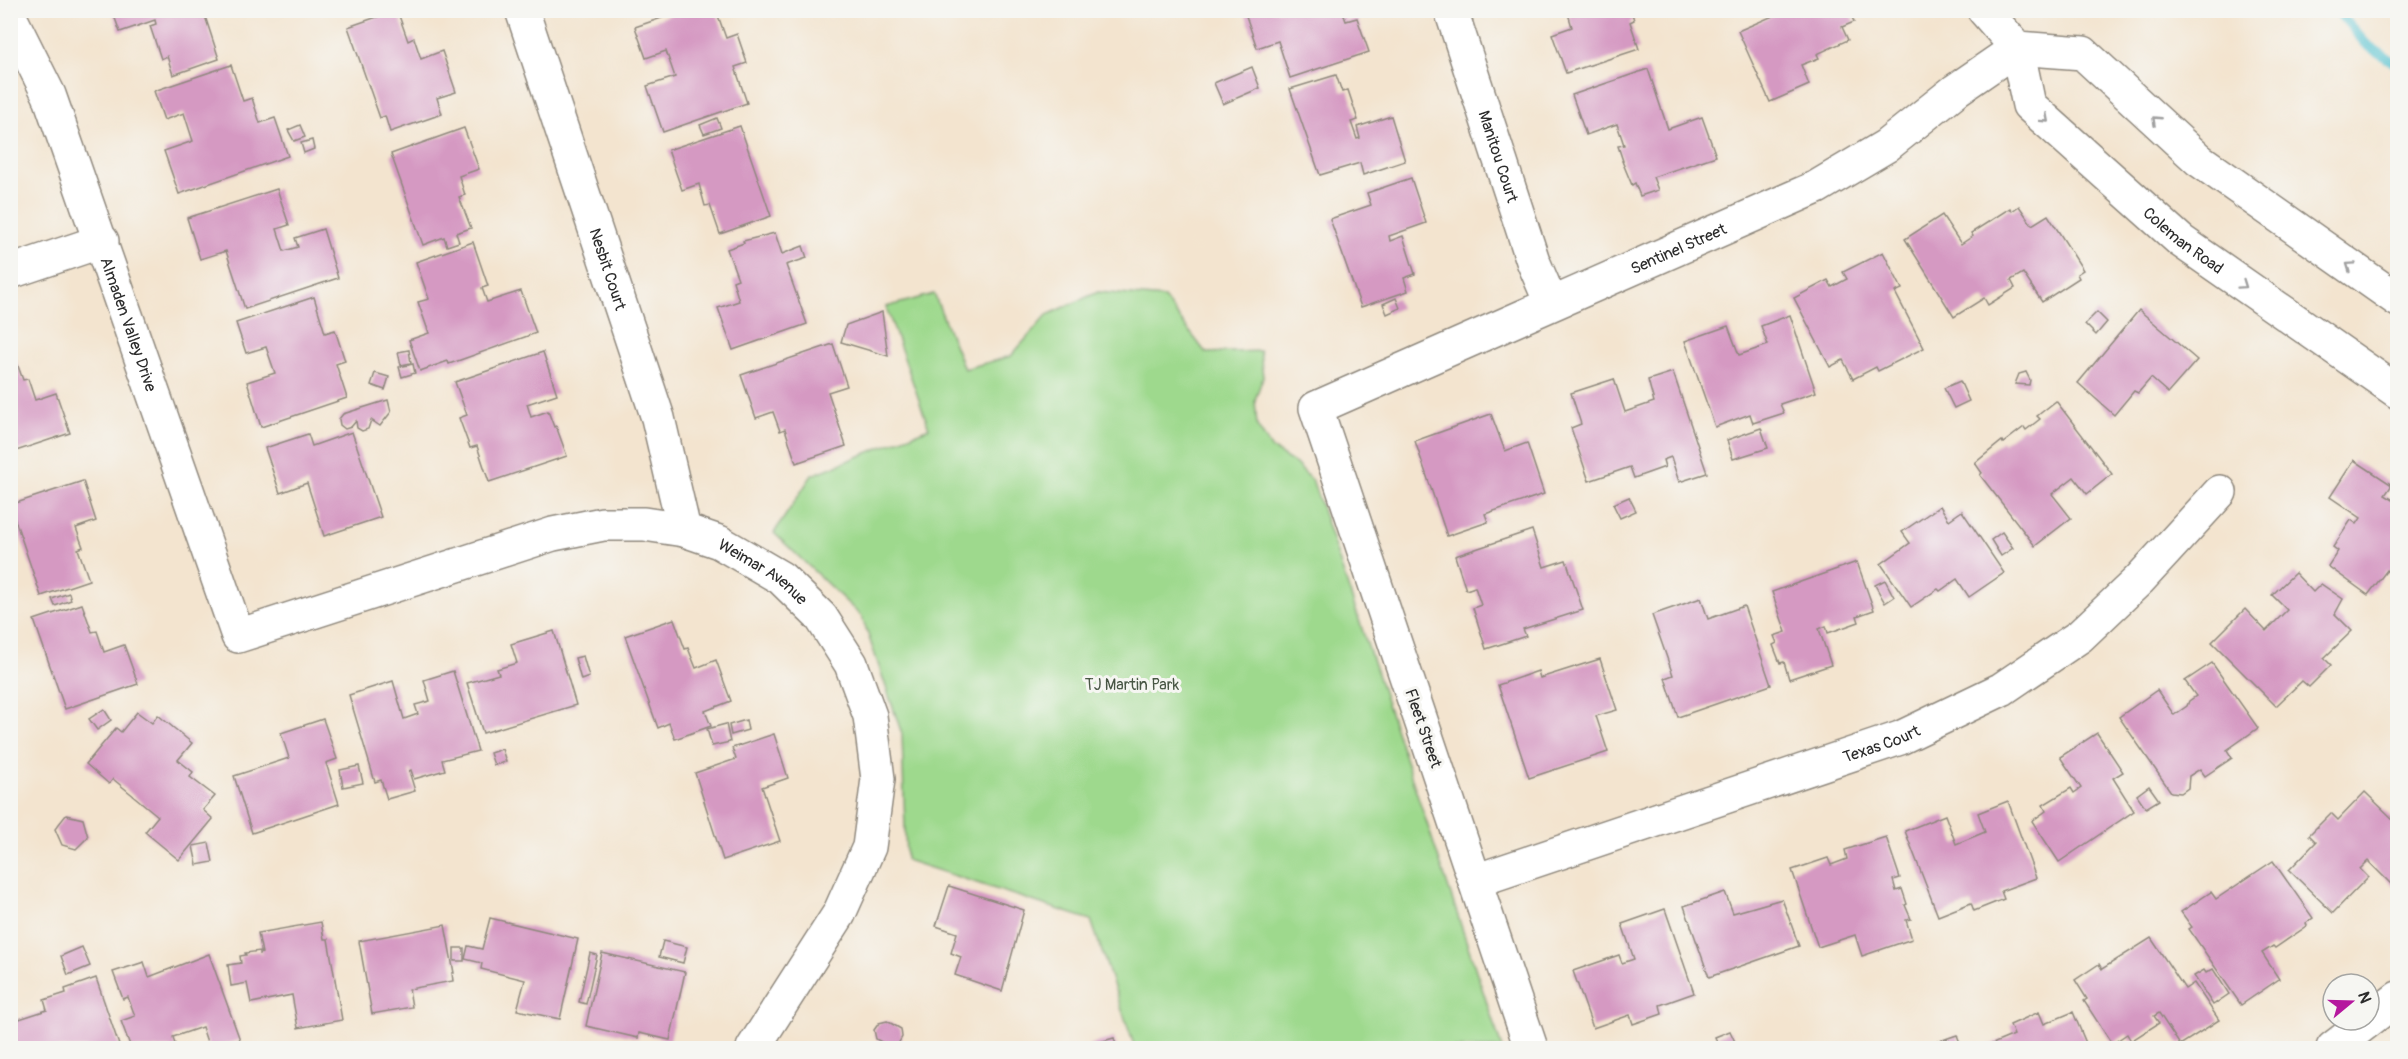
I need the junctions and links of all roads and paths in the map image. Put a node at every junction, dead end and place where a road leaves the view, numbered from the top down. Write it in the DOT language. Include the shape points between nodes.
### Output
graph roads {
  1 [pos="522,10"];
  2 [pos="1451,10"];
  3 [pos="1984,10"];
  4 [pos="10,17"];
  5 [pos="2018,48"];
  6 [pos="102,241"];
  7 [pos="10,272"];
  8 [pos="2397,300"];
  9 [pos="1551,303"];
  10 [pos="2397,392"];
  11 [pos="1316,408"];
  12 [pos="2220,492"];
  13 [pos="684,531"];
  14 [pos="238,636"];
  15 [pos="1475,881"];
  16 [pos="2397,998"];
  17 [pos="753,1048"];
  18 [pos="1531,1048"];
  19 [pos="2333,1048"];
  1 -- 13 [label="street, Nesbit Court" via="658,418"];
  2 -- 9 [label="street, Manitou Court" via="1533,261"];
  3 -- 5 [label="street"];
  4 -- 6 [label="street, Almaden Valley Drive" via="50,95"];
  8 -- 5 [label="street, one-way" via="2199,160 2083,53"];
  5 -- 9 [label="street, Sentinel Street" via="1956,90 1886,146 1817,187"];
  5 -- 10 [label="street, Coleman Road, one-way" via="2029,105 2181,241"];
  6 -- 7 [label="street"];
  6 -- 14 [label="street, Almaden Valley Drive"];
  9 -- 11 [label="street, Sentinel Street"];
  11 -- 15 [label="street, Fleet Street"];
  12 -- 15 [label="street, Texas Court" via="2139,580 2080,636 2002,689 1900,738"];
  13 -- 14 [label="street, Weimar Avenue" via="644,524 603,524 553,534"];
  13 -- 17 [label="street, Weimar Avenue" via="719,542 781,578 821,617 851,664 870,716 878,779 869,847 839,914"];
  15 -- 18 [label="street, Fleet Street"];
  16 -- 19 [label="street"];
}
